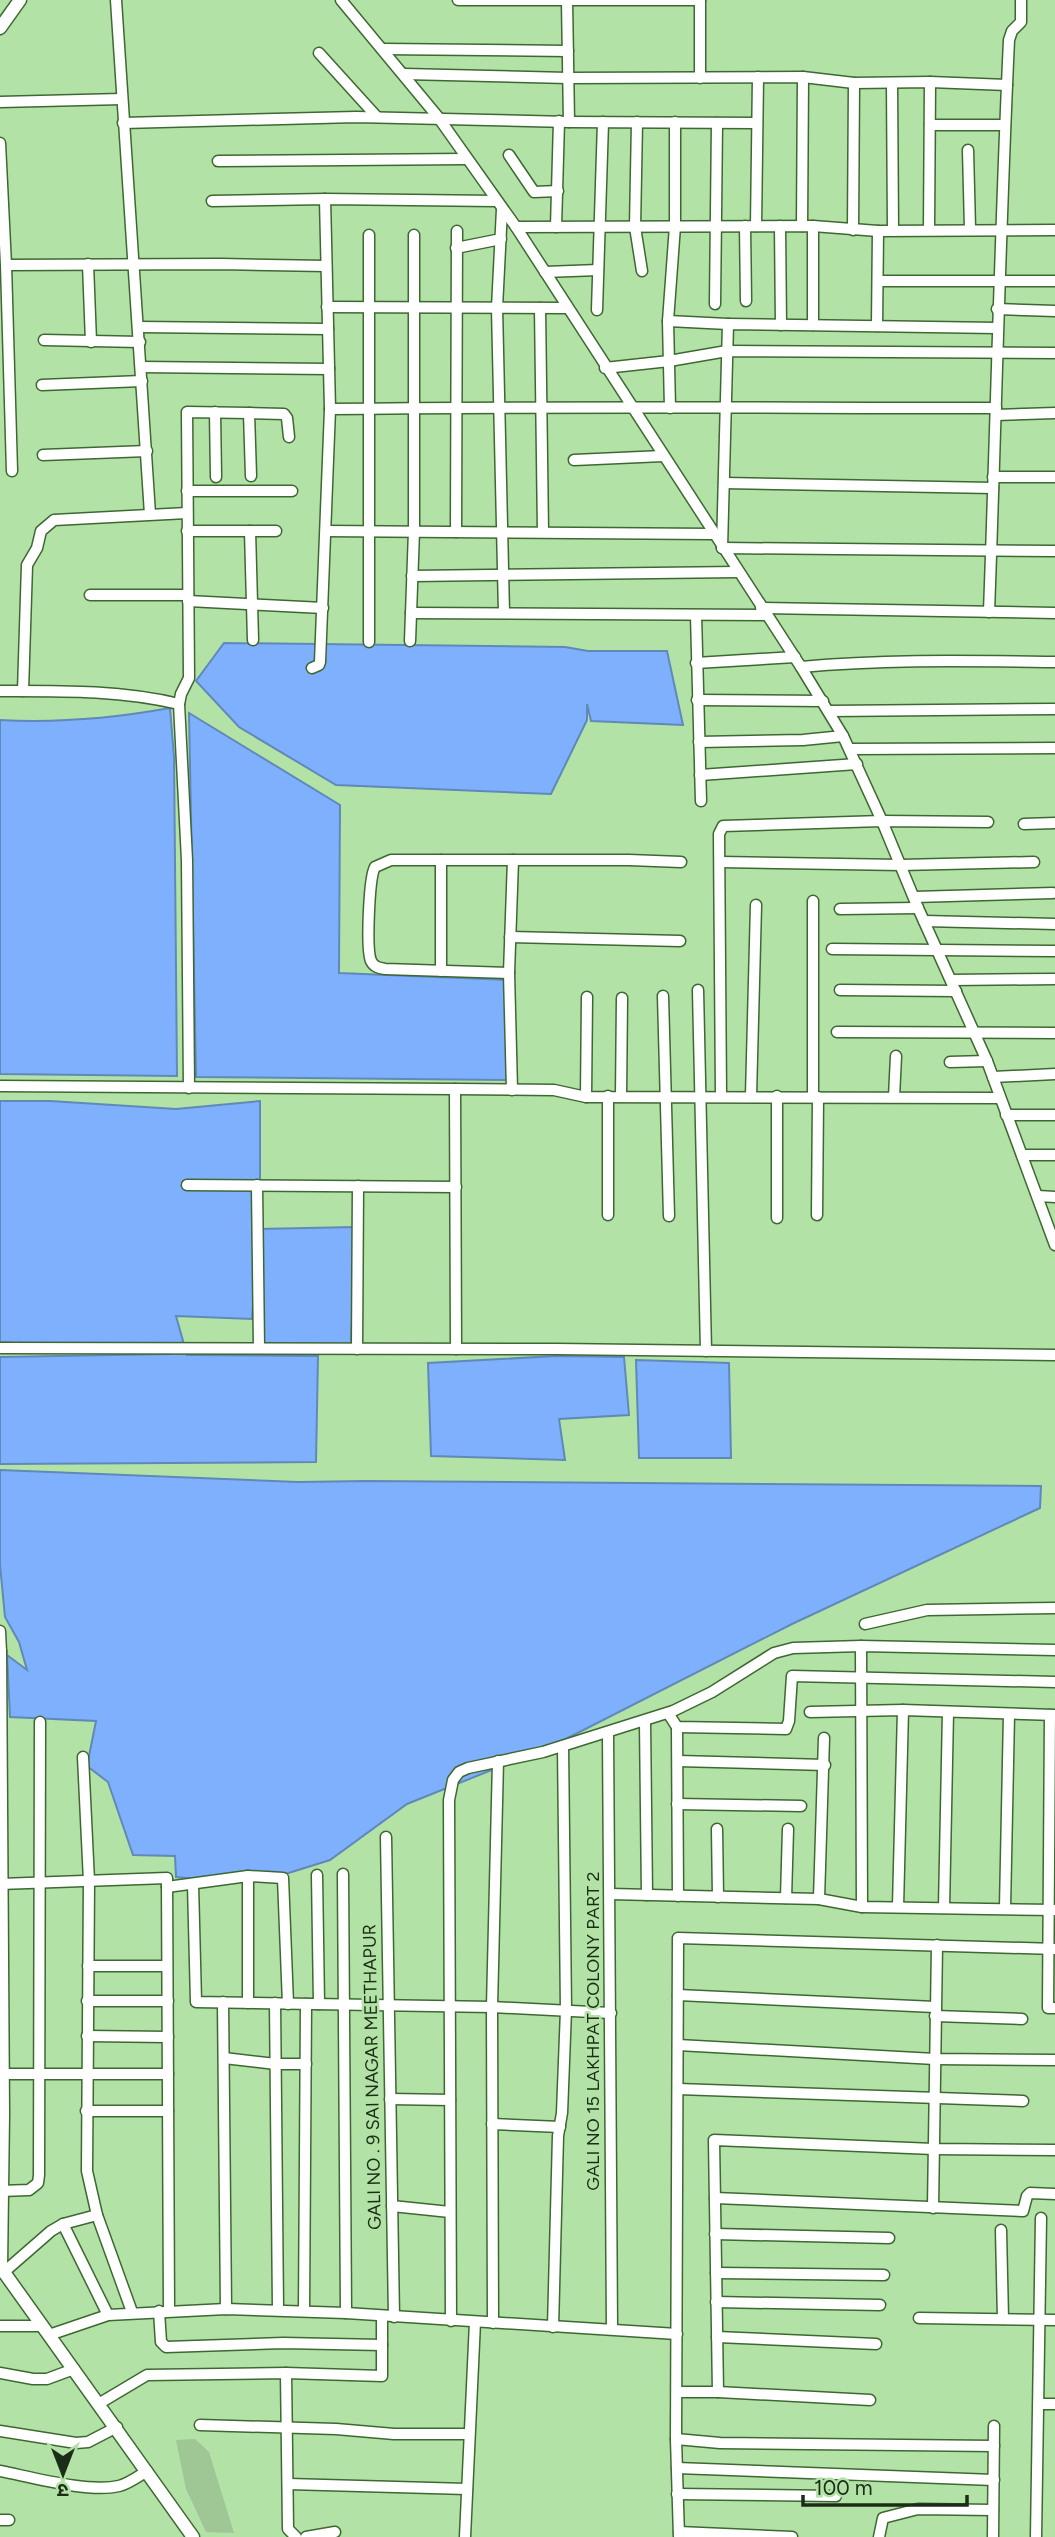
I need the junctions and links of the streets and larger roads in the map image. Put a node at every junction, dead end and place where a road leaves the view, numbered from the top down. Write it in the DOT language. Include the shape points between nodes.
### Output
graph roads {
  1 [pos="20,0"];
  2 [pos="116,0"];
  3 [pos="341,0"];
  4 [pos="458,0"];
  5 [pos="601,0"];
  6 [pos="700,0"];
  7 [pos="1021,0"];
  8 [pos="567,1"];
  9 [pos="0,29"];
  10 [pos="383,49"];
  11 [pos="568,51"];
  12 [pos="319,53"];
  13 [pos="404,74"];
  14 [pos="758,77"];
  15 [pos="803,77"];
  16 [pos="568,78"];
  17 [pos="700,78"];
  18 [pos="930,82"];
  19 [pos="854,83"];
  20 [pos="892,83"];
  21 [pos="1007,85"];
  22 [pos="122,99"];
  23 [pos="0,102"];
  24 [pos="377,117"];
  25 [pos="438,117"];
  26 [pos="564,122"];
  27 [pos="603,122"];
  28 [pos="637,122"];
  29 [pos="676,122"];
  30 [pos="123,123"];
  31 [pos="718,123"];
  32 [pos="757,123"];
  33 [pos="930,125"];
  34 [pos="1005,125"];
  35 [pos="0,143"];
  36 [pos="968,150"];
  37 [pos="509,155"];
  38 [pos="466,159"];
  39 [pos="218,161"];
  40 [pos="558,191"];
  41 [pos="324,199"];
  42 [pos="212,201"];
  43 [pos="1,203"];
  44 [pos="499,205"];
  45 [pos="635,226"];
  46 [pos="675,226"];
  47 [pos="716,226"];
  48 [pos="750,226"];
  49 [pos="780,226"];
  50 [pos="807,226"];
  51 [pos="516,227"];
  52 [pos="556,227"];
  53 [pos="599,227"];
  54 [pos="929,229"];
  55 [pos="970,229"];
  56 [pos="853,230"];
  57 [pos="893,230"];
  58 [pos="1002,230"];
  59 [pos="1055,230"];
  60 [pos="457,231"];
  61 [pos="878,231"];
  62 [pos="369,235"];
  63 [pos="414,235"];
  64 [pos="501,239"];
  65 [pos="456,248"];
  66 [pos="88,264"];
  67 [pos="132,264"];
  68 [pos="6,265"];
  69 [pos="326,266"];
  70 [pos="598,270"];
  71 [pos="642,271"];
  72 [pos="545,272"];
  73 [pos="998,280"];
  74 [pos="878,281"];
  75 [pos="1055,281"];
  76 [pos="746,301"];
  77 [pos="715,304"];
  78 [pos="4,306"];
  79 [pos="327,307"];
  80 [pos="368,307"];
  81 [pos="414,307"];
  82 [pos="455,307"];
  83 [pos="497,308"];
  84 [pos="540,308"];
  85 [pos="567,308"];
  86 [pos="997,309"];
  87 [pos="597,310"];
  88 [pos="1055,311"];
  89 [pos="668,321"];
  90 [pos="728,324"];
  91 [pos="780,325"];
  92 [pos="813,325"];
  93 [pos="877,326"];
  94 [pos="139,327"];
  95 [pos="997,328"];
  96 [pos="328,329"];
  97 [pos="44,340"];
  98 [pos="91,342"];
  99 [pos="139,342"];
  100 [pos="727,351"];
  101 [pos="1055,353"];
  102 [pos="996,354"];
  103 [pos="4,360"];
  104 [pos="669,361"];
  105 [pos="141,367"];
  106 [pos="605,368"];
  107 [pos="329,369"];
  108 [pos="142,382"];
  109 [pos="42,385"];
  110 [pos="542,406"];
  111 [pos="455,407"];
  112 [pos="499,407"];
  113 [pos="369,408"];
  114 [pos="414,408"];
  115 [pos="631,408"];
  116 [pos="670,408"];
  117 [pos="727,408"];
  118 [pos="330,409"];
  119 [pos="215,412"];
  120 [pos="996,412"];
  121 [pos="249,413"];
  122 [pos="1055,413"];
  123 [pos="289,437"];
  124 [pos="147,452"];
  125 [pos="44,454"];
  126 [pos="663,456"];
  127 [pos="574,460"];
  128 [pos="12,471"];
  129 [pos="251,476"];
  130 [pos="216,477"];
  131 [pos="1055,477"];
  132 [pos="724,483"];
  133 [pos="993,483"];
  134 [pos="187,491"];
  135 [pos="292,491"];
  136 [pos="187,513"];
  137 [pos="150,514"];
  138 [pos="187,531"];
  139 [pos="250,531"];
  140 [pos="276,531"];
  141 [pos="326,531"];
  142 [pos="368,531"];
  143 [pos="414,531"];
  144 [pos="456,532"];
  145 [pos="500,532"];
  146 [pos="543,532"];
  147 [pos="713,534"];
  148 [pos="722,548"];
  149 [pos="991,550"];
  150 [pos="1055,551"];
  151 [pos="738,572"];
  152 [pos="412,576"];
  153 [pos="503,576"];
  154 [pos="90,595"];
  155 [pos="188,598"];
  156 [pos="252,604"];
  157 [pos="323,608"];
  158 [pos="764,612"];
  159 [pos="989,612"];
  160 [pos="411,613"];
  161 [pos="504,614"];
  162 [pos="1055,614"];
  163 [pos="696,615"];
  164 [pos="253,640"];
  165 [pos="410,640"];
  166 [pos="369,642"];
  167 [pos="798,662"];
  168 [pos="1055,662"];
  169 [pos="696,663"];
  170 [pos="312,668"];
  171 [pos="0,691"];
  172 [pos="23,691"];
  173 [pos="180,699"];
  174 [pos="697,700"];
  175 [pos="826,706"];
  176 [pos="1055,709"];
  177 [pos="843,736"];
  178 [pos="699,741"];
  179 [pos="1055,748"];
  180 [pos="850,749"];
  181 [pos="857,764"];
  182 [pos="700,775"];
  183 [pos="701,801"];
  184 [pos="882,821"];
  185 [pos="988,822"];
  186 [pos="1055,823"];
  187 [pos="1024,824"];
  188 [pos="441,860"];
  189 [pos="513,860"];
  190 [pos="681,862"];
  191 [pos="720,862"];
  192 [pos="1034,863"];
  193 [pos="901,865"];
  194 [pos="1053,893"];
  195 [pos="813,901"];
  196 [pos="916,903"];
  197 [pos="757,905"];
  198 [pos="840,909"];
  199 [pos="924,921"];
  200 [pos="1055,924"];
  201 [pos="510,937"];
  202 [pos="680,940"];
  203 [pos="832,949"];
  204 [pos="938,951"];
  205 [pos="1055,951"];
  206 [pos="441,971"];
  207 [pos="509,973"];
  208 [pos="1055,979"];
  209 [pos="951,980"];
  210 [pos="698,990"];
  211 [pos="840,990"];
  212 [pos="956,991"];
  213 [pos="663,996"];
  214 [pos="587,997"];
  215 [pos="622,998"];
  216 [pos="837,1032"];
  217 [pos="975,1033"];
  218 [pos="1055,1033"];
  219 [pos="896,1056"];
  220 [pos="987,1061"];
  221 [pos="950,1062"];
  222 [pos="1055,1074"];
  223 [pos="993,1077"];
  224 [pos="0,1086"];
  225 [pos="189,1088"];
  226 [pos="455,1089"];
  227 [pos="512,1090"];
  228 [pos="608,1096"];
  229 [pos="621,1096"];
  230 [pos="666,1096"];
  231 [pos="700,1096"];
  232 [pos="721,1096"];
  233 [pos="751,1096"];
  234 [pos="777,1096"];
  235 [pos="586,1097"];
  236 [pos="816,1097"];
  237 [pos="894,1097"];
  238 [pos="1000,1098"];
  239 [pos="1006,1115"];
  240 [pos="1055,1115"];
  241 [pos="1021,1155"];
  242 [pos="1055,1155"];
  243 [pos="187,1185"];
  244 [pos="257,1185"];
  245 [pos="358,1186"];
  246 [pos="456,1187"];
  247 [pos="1038,1196"];
  248 [pos="1055,1197"];
  249 [pos="817,1214"];
  250 [pos="608,1215"];
  251 [pos="669,1216"];
  252 [pos="777,1218"];
  253 [pos="1055,1245"];
  254 [pos="0,1348"];
  255 [pos="258,1349"];
  256 [pos="358,1349"];
  257 [pos="456,1349"];
  258 [pos="706,1351"];
  259 [pos="1055,1355"];
  260 [pos="1055,1608"];
  261 [pos="865,1624"];
  262 [pos="0,1631"];
  263 [pos="861,1646"];
  264 [pos="1055,1650"];
  265 [pos="1,1651"];
  266 [pos="861,1678"];
  267 [pos="1055,1682"];
  268 [pos="903,1710"];
  269 [pos="810,1712"];
  270 [pos="860,1712"];
  271 [pos="948,1712"];
  272 [pos="668,1713"];
  273 [pos="1009,1714"];
  274 [pos="1052,1715"];
  275 [pos="40,1722"];
  276 [pos="645,1722"];
  277 [pos="677,1727"];
  278 [pos="608,1733"];
  279 [pos="824,1738"];
  280 [pos="563,1746"];
  281 [pos="83,1757"];
  282 [pos="498,1761"];
  283 [pos="678,1761"];
  284 [pos="825,1765"];
  285 [pos="1,1777"];
  286 [pos="677,1804"];
  287 [pos="801,1806"];
  288 [pos="717,1829"];
  289 [pos="788,1829"];
  290 [pos="386,1837"];
  291 [pos="1,1847"];
  292 [pos="343,1874"];
  293 [pos="317,1875"];
  294 [pos="248,1876"];
  295 [pos="89,1881"];
  296 [pos="40,1882"];
  297 [pos="1,1884"];
  298 [pos="193,1884"];
  299 [pos="167,1887"];
  300 [pos="610,1894"];
  301 [pos="647,1895"];
  302 [pos="678,1896"];
  303 [pos="718,1897"];
  304 [pos="786,1898"];
  305 [pos="819,1899"];
  306 [pos="862,1907"];
  307 [pos="898,1907"];
  308 [pos="944,1908"];
  309 [pos="1004,1908"];
  310 [pos="1052,1910"];
  311 [pos="1,1932"];
  312 [pos="937,1945"];
  313 [pos="1052,1949"];
  314 [pos="1,1965"];
  315 [pos="88,1966"];
  316 [pos="167,1966"];
  317 [pos="678,1995"];
  318 [pos="1,2000"];
  319 [pos="87,2001"];
  320 [pos="168,2001"];
  321 [pos="223,2002"];
  322 [pos="248,2003"];
  323 [pos="275,2003"];
  324 [pos="288,2004"];
  325 [pos="306,2004"];
  326 [pos="319,2004"];
  327 [pos="345,2005"];
  328 [pos="389,2006"];
  329 [pos="449,2006"];
  330 [pos="492,2007"];
  331 [pos="1055,2008"];
  332 [pos="566,2010"];
  333 [pos="935,2012"];
  334 [pos="611,2013"];
  335 [pos="1022,2019"];
  336 [pos="1,2035"];
  337 [pos="87,2036"];
  338 [pos="168,2037"];
  339 [pos="678,2045"];
  340 [pos="224,2058"];
  341 [pos="935,2059"];
  342 [pos="1055,2060"];
  343 [pos="276,2064"];
  344 [pos="306,2064"];
  345 [pos="1,2074"];
  346 [pos="38,2074"];
  347 [pos="86,2074"];
  348 [pos="168,2074"];
  349 [pos="678,2089"];
  350 [pos="390,2099"];
  351 [pos="450,2100"];
  352 [pos="934,2100"];
  353 [pos="1023,2101"];
  354 [pos="86,2111"];
  355 [pos="168,2111"];
  356 [pos="1,2114"];
  357 [pos="492,2124"];
  358 [pos="559,2127"];
  359 [pos="934,2150"];
  360 [pos="1055,2150"];
  361 [pos="1,2154"];
  362 [pos="1,2191"];
  363 [pos="1055,2194"];
  364 [pos="715,2198"];
  365 [pos="392,2206"];
  366 [pos="933,2208"];
  367 [pos="450,2212"];
  368 [pos="97,2216"];
  369 [pos="1041,2218"];
  370 [pos="63,2224"];
  371 [pos="1,2228"];
  372 [pos="1001,2230"];
  373 [pos="715,2234"];
  374 [pos="889,2238"];
  375 [pos="2,2269"];
  376 [pos="716,2273"];
  377 [pos="884,2275"];
  378 [pos="716,2302"];
  379 [pos="880,2305"];
  380 [pos="226,2309"];
  381 [pos="278,2309"];
  382 [pos="164,2311"];
  383 [pos="304,2311"];
  384 [pos="132,2312"];
  385 [pos="346,2313"];
  386 [pos="108,2315"];
  387 [pos="388,2317"];
  388 [pos="919,2318"];
  389 [pos="1003,2319"];
  390 [pos="1039,2319"];
  391 [pos="1055,2320"];
  392 [pos="451,2321"];
  393 [pos="475,2322"];
  394 [pos="493,2323"];
  395 [pos="0,2326"];
  396 [pos="553,2327"];
  397 [pos="612,2329"];
  398 [pos="46,2330"];
  399 [pos="677,2334"];
  400 [pos="717,2337"];
  401 [pos="876,2344"];
  402 [pos="382,2345"];
  403 [pos="74,2369"];
  404 [pos="0,2373"];
  405 [pos="286,2373"];
  406 [pos="678,2392"];
  407 [pos="718,2392"];
  408 [pos="870,2400"];
  409 [pos="100,2403"];
  410 [pos="1039,2404"];
  411 [pos="1055,2404"];
  412 [pos="200,2425"];
  413 [pos="994,2426"];
  414 [pos="117,2427"];
  415 [pos="288,2428"];
  416 [pos="0,2431"];
  417 [pos="470,2434"];
  418 [pos="676,2439"];
  419 [pos="994,2446"];
  420 [pos="677,2468"];
  421 [pos="0,2470"];
  422 [pos="147,2471"];
  423 [pos="994,2480"];
  424 [pos="288,2484"];
  425 [pos="467,2488"];
  426 [pos="677,2494"];
  427 [pos="836,2496"];
  428 [pos="993,2511"];
  429 [pos="335,2532"];
  430 [pos="679,2535"];
  431 [pos="193,2537"];
  432 [pos="296,2537"];
  433 [pos="306,2537"];
  434 [pos="465,2537"];
  435 [pos="792,2537"];
  436 [pos="879,2537"];
  437 [pos="993,2537"];
  438 [pos="1036,2537"];
  1 -- 9 [label="street"];
  2 -- 22 [label="street"];
  3 -- 10 [label="street"];
  4 -- 8 [label="street"];
  5 -- 6 [label="street"];
  5 -- 8 [label="street"];
  6 -- 17 [label="street"];
  7 -- 21 [label="street" via="1021,22 1009,40"];
  8 -- 11 [label="street"];
  10 -- 11 [label="street"];
  10 -- 13 [label="street"];
  11 -- 16 [label="street"];
  12 -- 24 [label="street"];
  13 -- 16 [label="street"];
  13 -- 25 [label="street"];
  14 -- 15 [label="street"];
  14 -- 17 [label="street"];
  14 -- 32 [label="street"];
  15 -- 19 [label="street"];
  15 -- 50 [label="street"];
  16 -- 17 [label="street"];
  16 -- 26 [label="street"];
  18 -- 20 [label="street"];
  18 -- 21 [label="street"];
  18 -- 33 [label="street"];
  19 -- 20 [label="street"];
  19 -- 56 [label="street"];
  20 -- 57 [label="street"];
  21 -- 34 [label="street"];
  22 -- 23 [label="street"];
  22 -- 30 [label="street"];
  24 -- 25 [label="street"];
  24 -- 30 [label="street"];
  25 -- 26 [label="street"];
  25 -- 38 [label="street"];
  26 -- 27 [label="street"];
  26 -- 40 [label="street"];
  27 -- 28 [label="street"];
  27 -- 53 [label="street"];
  28 -- 29 [label="street"];
  28 -- 45 [label="street"];
  29 -- 31 [label="street"];
  29 -- 46 [label="street"];
  30 -- 67 [label="street"];
  31 -- 32 [label="street"];
  31 -- 47 [label="street"];
  32 -- 48 [label="street"];
  33 -- 34 [label="street"];
  33 -- 54 [label="street"];
  34 -- 58 [label="street"];
  35 -- 43 [label="street"];
  36 -- 55 [label="street"];
  37 -- 40 [label="street" via="534,192"];
  38 -- 39 [label="street"];
  38 -- 44 [label="street"];
  40 -- 52 [label="street"];
  41 -- 42 [label="street"];
  41 -- 44 [label="street"];
  41 -- 69 [label="street"];
  43 -- 68 [label="street"];
  44 -- 51 [label="street"];
  44 -- 64 [label="street"];
  45 -- 46 [label="street"];
  45 -- 53 [label="street"];
  45 -- 71 [label="street"];
  46 -- 47 [label="street"];
  46 -- 89 [label="street"];
  47 -- 48 [label="street"];
  47 -- 77 [label="street"];
  48 -- 49 [label="street"];
  48 -- 76 [label="street"];
  49 -- 50 [label="street"];
  49 -- 91 [label="street"];
  50 -- 56 [label="street"];
  50 -- 92 [label="street"];
  51 -- 52 [label="street"];
  51 -- 72 [label="street"];
  52 -- 53 [label="street"];
  53 -- 70 [label="street"];
  54 -- 55 [label="street"];
  54 -- 57 [label="street"];
  55 -- 58 [label="street"];
  56 -- 61 [label="street"];
  57 -- 61 [label="street"];
  58 -- 59 [label="street"];
  58 -- 73 [label="street"];
  60 -- 65 [label="street"];
  61 -- 74 [label="street"];
  62 -- 80 [label="street"];
  63 -- 81 [label="street"];
  64 -- 65 [label="street"];
  64 -- 83 [label="street"];
  65 -- 82 [label="street"];
  66 -- 67 [label="street"];
  66 -- 68 [label="street"];
  66 -- 98 [label="street"];
  67 -- 69 [label="street"];
  67 -- 94 [label="street"];
  68 -- 78 [label="street"];
  69 -- 79 [label="street"];
  70 -- 72 [label="street"];
  70 -- 87 [label="street"];
  72 -- 85 [label="street"];
  73 -- 74 [label="street"];
  73 -- 75 [label="street"];
  73 -- 86 [label="street"];
  74 -- 93 [label="street"];
  78 -- 103 [label="street"];
  79 -- 80 [label="street"];
  79 -- 96 [label="street"];
  80 -- 81 [label="street"];
  80 -- 113 [label="street"];
  81 -- 82 [label="street"];
  81 -- 114 [label="street"];
  82 -- 83 [label="street"];
  82 -- 111 [label="street"];
  83 -- 84 [label="street"];
  83 -- 112 [label="street"];
  84 -- 85 [label="street"];
  84 -- 110 [label="street"];
  85 -- 106 [label="street"];
  86 -- 88 [label="street"];
  86 -- 95 [label="street"];
  89 -- 90 [label="street"];
  89 -- 104 [label="street"];
  90 -- 91 [label="street"];
  90 -- 100 [label="street"];
  91 -- 92 [label="street"];
  92 -- 93 [label="street"];
  93 -- 95 [label="street"];
  94 -- 96 [label="street"];
  94 -- 99 [label="street"];
  95 -- 102 [label="street"];
  96 -- 107 [label="street"];
  97 -- 98 [label="street"];
  98 -- 99 [label="street"];
  99 -- 105 [label="street"];
  100 -- 102 [label="street"];
  100 -- 104 [label="street"];
  100 -- 117 [label="street"];
  101 -- 102 [label="street"];
  102 -- 120 [label="street"];
  103 -- 128 [label="street"];
  104 -- 106 [label="street"];
  104 -- 116 [label="street"];
  105 -- 107 [label="street"];
  105 -- 108 [label="street"];
  106 -- 115 [label="street"];
  107 -- 118 [label="street"];
  108 -- 109 [label="street"];
  108 -- 124 [label="street"];
  110 -- 112 [label="street"];
  110 -- 115 [label="street"];
  110 -- 146 [label="street"];
  111 -- 112 [label="street"];
  111 -- 114 [label="street"];
  111 -- 144 [label="street"];
  112 -- 145 [label="street"];
  113 -- 114 [label="street"];
  113 -- 118 [label="street"];
  113 -- 142 [label="street"];
  114 -- 143 [label="street"];
  115 -- 116 [label="street"];
  115 -- 126 [label="street"];
  116 -- 117 [label="street"];
  117 -- 120 [label="street"];
  117 -- 132 [label="street"];
  118 -- 141 [label="street"];
  119 -- 121 [label="street"];
  119 -- 130 [label="street"];
  119 -- 134 [label="street" via="186,413"];
  120 -- 122 [label="street"];
  120 -- 133 [label="street"];
  121 -- 123 [label="street" via="284,414"];
  121 -- 129 [label="street"];
  124 -- 125 [label="street"];
  124 -- 137 [label="street"];
  126 -- 127 [label="street"];
  126 -- 147 [label="street"];
  131 -- 133 [label="street"];
  132 -- 133 [label="street"];
  132 -- 148 [label="street"];
  133 -- 149 [label="street"];
  134 -- 135 [label="street"];
  134 -- 136 [label="street"];
  136 -- 137 [label="street"];
  136 -- 138 [label="street"];
  137 -- 172 [label="street" via="54,520 41,531 27,565"];
  138 -- 139 [label="street"];
  138 -- 155 [label="street"];
  139 -- 140 [label="street"];
  139 -- 156 [label="street"];
  141 -- 142 [label="street"];
  141 -- 157 [label="street"];
  142 -- 143 [label="street"];
  142 -- 166 [label="street"];
  143 -- 144 [label="street"];
  143 -- 152 [label="street"];
  144 -- 145 [label="street"];
  145 -- 146 [label="street"];
  145 -- 153 [label="street"];
  146 -- 147 [label="street"];
  147 -- 148 [label="street"];
  148 -- 149 [label="street"];
  148 -- 151 [label="street"];
  149 -- 150 [label="street"];
  149 -- 159 [label="street"];
  151 -- 153 [label="street"];
  151 -- 158 [label="street"];
  152 -- 153 [label="street"];
  152 -- 160 [label="street"];
  153 -- 161 [label="street"];
  154 -- 155 [label="street"];
  155 -- 156 [label="street"];
  155 -- 173 [label="street" via="189,678"];
  156 -- 157 [label="street"];
  156 -- 164 [label="street"];
  157 -- 170 [label="street" via="320,662"];
  158 -- 159 [label="street"];
  158 -- 163 [label="street"];
  158 -- 167 [label="street"];
  159 -- 162 [label="street"];
  160 -- 161 [label="street"];
  160 -- 165 [label="street"];
  161 -- 163 [label="street"];
  163 -- 169 [label="street"];
  167 -- 168 [label="street"];
  167 -- 169 [label="street"];
  167 -- 175 [label="street"];
  169 -- 174 [label="street"];
  171 -- 172 [label="street"];
  172 -- 173 [label="street" via="103,691"];
  173 -- 225 [label="street"];
  174 -- 175 [label="street"];
  174 -- 178 [label="street"];
  175 -- 176 [label="street"];
  175 -- 177 [label="street"];
  177 -- 178 [label="street"];
  177 -- 180 [label="street"];
  178 -- 182 [label="street"];
  179 -- 180 [label="street"];
  180 -- 181 [label="street"];
  181 -- 182 [label="street"];
  181 -- 184 [label="street"];
  182 -- 183 [label="street"];
  184 -- 185 [label="street"];
  184 -- 191 [label="street" via="723,826"];
  184 -- 193 [label="street"];
  186 -- 187 [label="street"];
  188 -- 189 [label="street"];
  188 -- 206 [label="street"];
  188 -- 206 [label="street" via="391,860 374,867 369,945 371,961 378,968"];
  189 -- 190 [label="street"];
  189 -- 201 [label="street"];
  191 -- 193 [label="street"];
  191 -- 232 [label="street"];
  192 -- 193 [label="street"];
  193 -- 196 [label="street"];
  194 -- 196 [label="street"];
  195 -- 236 [label="street"];
  196 -- 198 [label="street"];
  196 -- 199 [label="street"];
  197 -- 233 [label="street"];
  199 -- 200 [label="street"];
  199 -- 204 [label="street"];
  201 -- 202 [label="street"];
  201 -- 207 [label="street"];
  203 -- 204 [label="street"];
  204 -- 205 [label="street"];
  204 -- 209 [label="street"];
  206 -- 207 [label="street"];
  207 -- 227 [label="street"];
  208 -- 209 [label="street"];
  209 -- 212 [label="street"];
  210 -- 231 [label="street"];
  211 -- 212 [label="street"];
  212 -- 217 [label="street"];
  213 -- 230 [label="street"];
  214 -- 235 [label="street"];
  215 -- 229 [label="street"];
  216 -- 217 [label="street"];
  217 -- 218 [label="street"];
  217 -- 220 [label="street"];
  219 -- 237 [label="street"];
  220 -- 221 [label="street"];
  220 -- 223 [label="street"];
  222 -- 223 [label="street"];
  223 -- 238 [label="street"];
  224 -- 225 [label="street"];
  225 -- 226 [label="street"];
  226 -- 227 [label="street"];
  226 -- 246 [label="street"];
  227 -- 235 [label="street" via="554,1090"];
  228 -- 229 [label="street"];
  228 -- 235 [label="street"];
  228 -- 250 [label="street"];
  229 -- 230 [label="street"];
  230 -- 231 [label="street"];
  230 -- 251 [label="street"];
  231 -- 232 [label="street"];
  231 -- 258 [label="street"];
  232 -- 233 [label="street"];
  233 -- 234 [label="street"];
  234 -- 236 [label="street"];
  234 -- 252 [label="street"];
  236 -- 237 [label="street"];
  236 -- 249 [label="street"];
  237 -- 238 [label="street"];
  238 -- 239 [label="street"];
  239 -- 240 [label="street"];
  239 -- 241 [label="street"];
  241 -- 242 [label="street"];
  241 -- 247 [label="street"];
  243 -- 244 [label="street"];
  244 -- 245 [label="street"];
  244 -- 255 [label="street"];
  245 -- 246 [label="street"];
  245 -- 256 [label="street"];
  246 -- 257 [label="street"];
  247 -- 248 [label="street"];
  247 -- 253 [label="street"];
  254 -- 255 [label="street"];
  255 -- 256 [label="street"];
  256 -- 257 [label="street"];
  257 -- 258 [label="street"];
  258 -- 259 [label="street"];
  260 -- 261 [label="street" via="938,1609"];
  262 -- 265 [label="street"];
  263 -- 264 [label="street"];
  263 -- 266 [label="street"];
  263 -- 272 [label="street" via="774,1653"];
  265 -- 285 [label="street"];
  266 -- 267 [label="street"];
  266 -- 270 [label="street"];
  266 -- 277 [label="street" via="792,1676 786,1729"];
  268 -- 270 [label="street"];
  268 -- 271 [label="street"];
  268 -- 307 [label="street"];
  269 -- 270 [label="street"];
  270 -- 306 [label="street"];
  271 -- 273 [label="street"];
  271 -- 308 [label="street"];
  272 -- 276 [label="street"];
  272 -- 277 [label="street"];
  273 -- 274 [label="street"];
  273 -- 309 [label="street"];
  274 -- 310 [label="street"];
  275 -- 296 [label="street"];
  276 -- 278 [label="street"];
  276 -- 301 [label="street"];
  277 -- 283 [label="street"];
  278 -- 280 [label="street"];
  278 -- 300 [label="street, GALI NO 15 LAKHPAT COLONY PART 2"];
  279 -- 284 [label="street"];
  280 -- 282 [label="street"];
  280 -- 332 [label="street"];
  281 -- 295 [label="street"];
  282 -- 329 [label="street" via="459,1772 449,1789"];
  282 -- 330 [label="street"];
  283 -- 284 [label="street"];
  283 -- 286 [label="street"];
  284 -- 305 [label="street"];
  285 -- 291 [label="street"];
  286 -- 287 [label="street"];
  286 -- 302 [label="street"];
  288 -- 303 [label="street"];
  289 -- 304 [label="street"];
  290 -- 328 [label="street, GALI NO . 9 SAI NAGAR MEETHAPUR"];
  291 -- 297 [label="street"];
  292 -- 327 [label="street"];
  293 -- 326 [label="street"];
  294 -- 298 [label="street"];
  294 -- 322 [label="street"];
  294 -- 324 [label="street" via="283,1878"];
  295 -- 296 [label="street"];
  295 -- 299 [label="street" via="167,1878"];
  295 -- 315 [label="street"];
  296 -- 297 [label="street"];
  296 -- 346 [label="street"];
  297 -- 311 [label="street"];
  298 -- 299 [label="street"];
  298 -- 321 [label="street" via="196,2002"];
  299 -- 316 [label="street"];
  300 -- 301 [label="street"];
  300 -- 334 [label="street, GALI NO 15 LAKHPAT COLONY PART 2"];
  301 -- 302 [label="street"];
  302 -- 303 [label="street"];
  303 -- 304 [label="street"];
  304 -- 305 [label="street"];
  305 -- 306 [label="street"];
  306 -- 307 [label="street"];
  307 -- 308 [label="street"];
  308 -- 309 [label="street"];
  309 -- 310 [label="street"];
  310 -- 313 [label="street"];
  311 -- 314 [label="street"];
  312 -- 313 [label="street"];
  312 -- 317 [label="street" via="678,1938"];
  312 -- 333 [label="street"];
  313 -- 331 [label="street" via="1048,2008"];
  314 -- 318 [label="street"];
  315 -- 316 [label="street"];
  315 -- 319 [label="street"];
  316 -- 320 [label="street"];
  317 -- 333 [label="street"];
  317 -- 339 [label="street"];
  318 -- 336 [label="street"];
  319 -- 320 [label="street"];
  319 -- 337 [label="street"];
  320 -- 338 [label="street"];
  321 -- 322 [label="street"];
  321 -- 340 [label="street"];
  322 -- 323 [label="street"];
  323 -- 324 [label="street"];
  323 -- 343 [label="street"];
  324 -- 325 [label="street"];
  325 -- 326 [label="street"];
  325 -- 344 [label="street"];
  326 -- 327 [label="street"];
  327 -- 328 [label="street"];
  327 -- 385 [label="street"];
  328 -- 329 [label="street"];
  328 -- 350 [label="street, GALI NO . 9 SAI NAGAR MEETHAPUR"];
  329 -- 330 [label="street"];
  329 -- 351 [label="street"];
  330 -- 332 [label="street"];
  330 -- 357 [label="street"];
  332 -- 334 [label="street"];
  332 -- 358 [label="street"];
  333 -- 335 [label="street"];
  333 -- 341 [label="street"];
  334 -- 397 [label="street, GALI NO 15 LAKHPAT COLONY PART 2"];
  336 -- 345 [label="street"];
  337 -- 338 [label="street"];
  337 -- 347 [label="street"];
  338 -- 348 [label="street"];
  339 -- 341 [label="street"];
  339 -- 349 [label="street"];
  340 -- 343 [label="street"];
  340 -- 380 [label="street"];
  341 -- 342 [label="street"];
  341 -- 352 [label="street"];
  343 -- 344 [label="street"];
  343 -- 381 [label="street"];
  344 -- 383 [label="street"];
  345 -- 346 [label="street"];
  345 -- 356 [label="street"];
  346 -- 347 [label="street"];
  346 -- 362 [label="street" via="38,2183 29,2190"];
  347 -- 348 [label="street"];
  347 -- 354 [label="street"];
  348 -- 355 [label="street"];
  349 -- 352 [label="street"];
  349 -- 399 [label="street"];
  350 -- 351 [label="street"];
  350 -- 365 [label="street, GALI NO . 9 SAI NAGAR MEETHAPUR"];
  351 -- 367 [label="street"];
  352 -- 353 [label="street"];
  352 -- 359 [label="street"];
  354 -- 355 [label="street"];
  354 -- 368 [label="street" via="87,2171"];
  355 -- 382 [label="street"];
  356 -- 361 [label="street"];
  357 -- 358 [label="street"];
  357 -- 394 [label="street"];
  358 -- 396 [label="street"];
  359 -- 360 [label="street"];
  359 -- 364 [label="street" via="714,2140"];
  359 -- 366 [label="street"];
  361 -- 362 [label="street"];
  362 -- 371 [label="street"];
  363 -- 366 [label="street" via="1030,2193 1023,2211"];
  364 -- 366 [label="street"];
  364 -- 373 [label="street"];
  365 -- 367 [label="street"];
  365 -- 387 [label="street, GALI NO . 9 SAI NAGAR MEETHAPUR"];
  367 -- 392 [label="street"];
  368 -- 370 [label="street"];
  368 -- 384 [label="street"];
  369 -- 390 [label="street"];
  370 -- 375 [label="street"];
  370 -- 386 [label="street"];
  371 -- 375 [label="street"];
  372 -- 389 [label="street"];
  373 -- 374 [label="street"];
  373 -- 376 [label="street"];
  375 -- 398 [label="street"];
  376 -- 377 [label="street"];
  376 -- 378 [label="street"];
  378 -- 379 [label="street"];
  378 -- 400 [label="street"];
  380 -- 381 [label="street"];
  380 -- 382 [label="street"];
  381 -- 383 [label="street"];
  382 -- 384 [label="street"];
  382 -- 402 [label="street" via="161,2342 166,2347"];
  383 -- 385 [label="street"];
  384 -- 386 [label="street"];
  385 -- 387 [label="street"];
  386 -- 398 [label="street"];
  387 -- 392 [label="street"];
  387 -- 402 [label="street, GALI NO . 9 SAI NAGAR MEETHAPUR"];
  388 -- 389 [label="street"];
  389 -- 390 [label="street"];
  390 -- 391 [label="street"];
  390 -- 410 [label="street"];
  392 -- 393 [label="street"];
  393 -- 394 [label="street"];
  393 -- 417 [label="street"];
  394 -- 396 [label="street"];
  395 -- 398 [label="street"];
  396 -- 397 [label="street"];
  397 -- 399 [label="street"];
  398 -- 403 [label="street"];
  399 -- 406 [label="street"];
  400 -- 401 [label="street"];
  400 -- 407 [label="street"];
  402 -- 405 [label="street, GALI NO . 9 SAI NAGAR MEETHAPUR" via="382,2376"];
  403 -- 404 [label="street" via="47,2379"];
  403 -- 409 [label="street"];
  405 -- 409 [label="street" via="147,2375"];
  405 -- 415 [label="street"];
  406 -- 407 [label="street"];
  406 -- 418 [label="street"];
  407 -- 408 [label="street"];
  409 -- 414 [label="street"];
  410 -- 411 [label="street"];
  410 -- 438 [label="street"];
  412 -- 415 [label="street"];
  413 -- 419 [label="street"];
  414 -- 416 [label="street" via="76,2443"];
  414 -- 422 [label="street"];
  415 -- 417 [label="street"];
  415 -- 424 [label="street"];
  417 -- 425 [label="street"];
  418 -- 419 [label="street"];
  418 -- 420 [label="street"];
  419 -- 423 [label="street"];
  420 -- 423 [label="street"];
  420 -- 426 [label="street"];
  421 -- 422 [label="street" via="101,2487 120,2486"];
  422 -- 431 [label="street"];
  423 -- 428 [label="street"];
  424 -- 425 [label="street"];
  424 -- 432 [label="street" via="288,2529"];
  425 -- 434 [label="street"];
  426 -- 427 [label="street"];
  426 -- 430 [label="street"];
  428 -- 436 [label="street" via="906,2511 883,2518"];
  428 -- 437 [label="street"];
  429 -- 433 [label="street"];
  430 -- 435 [label="street"];
}
